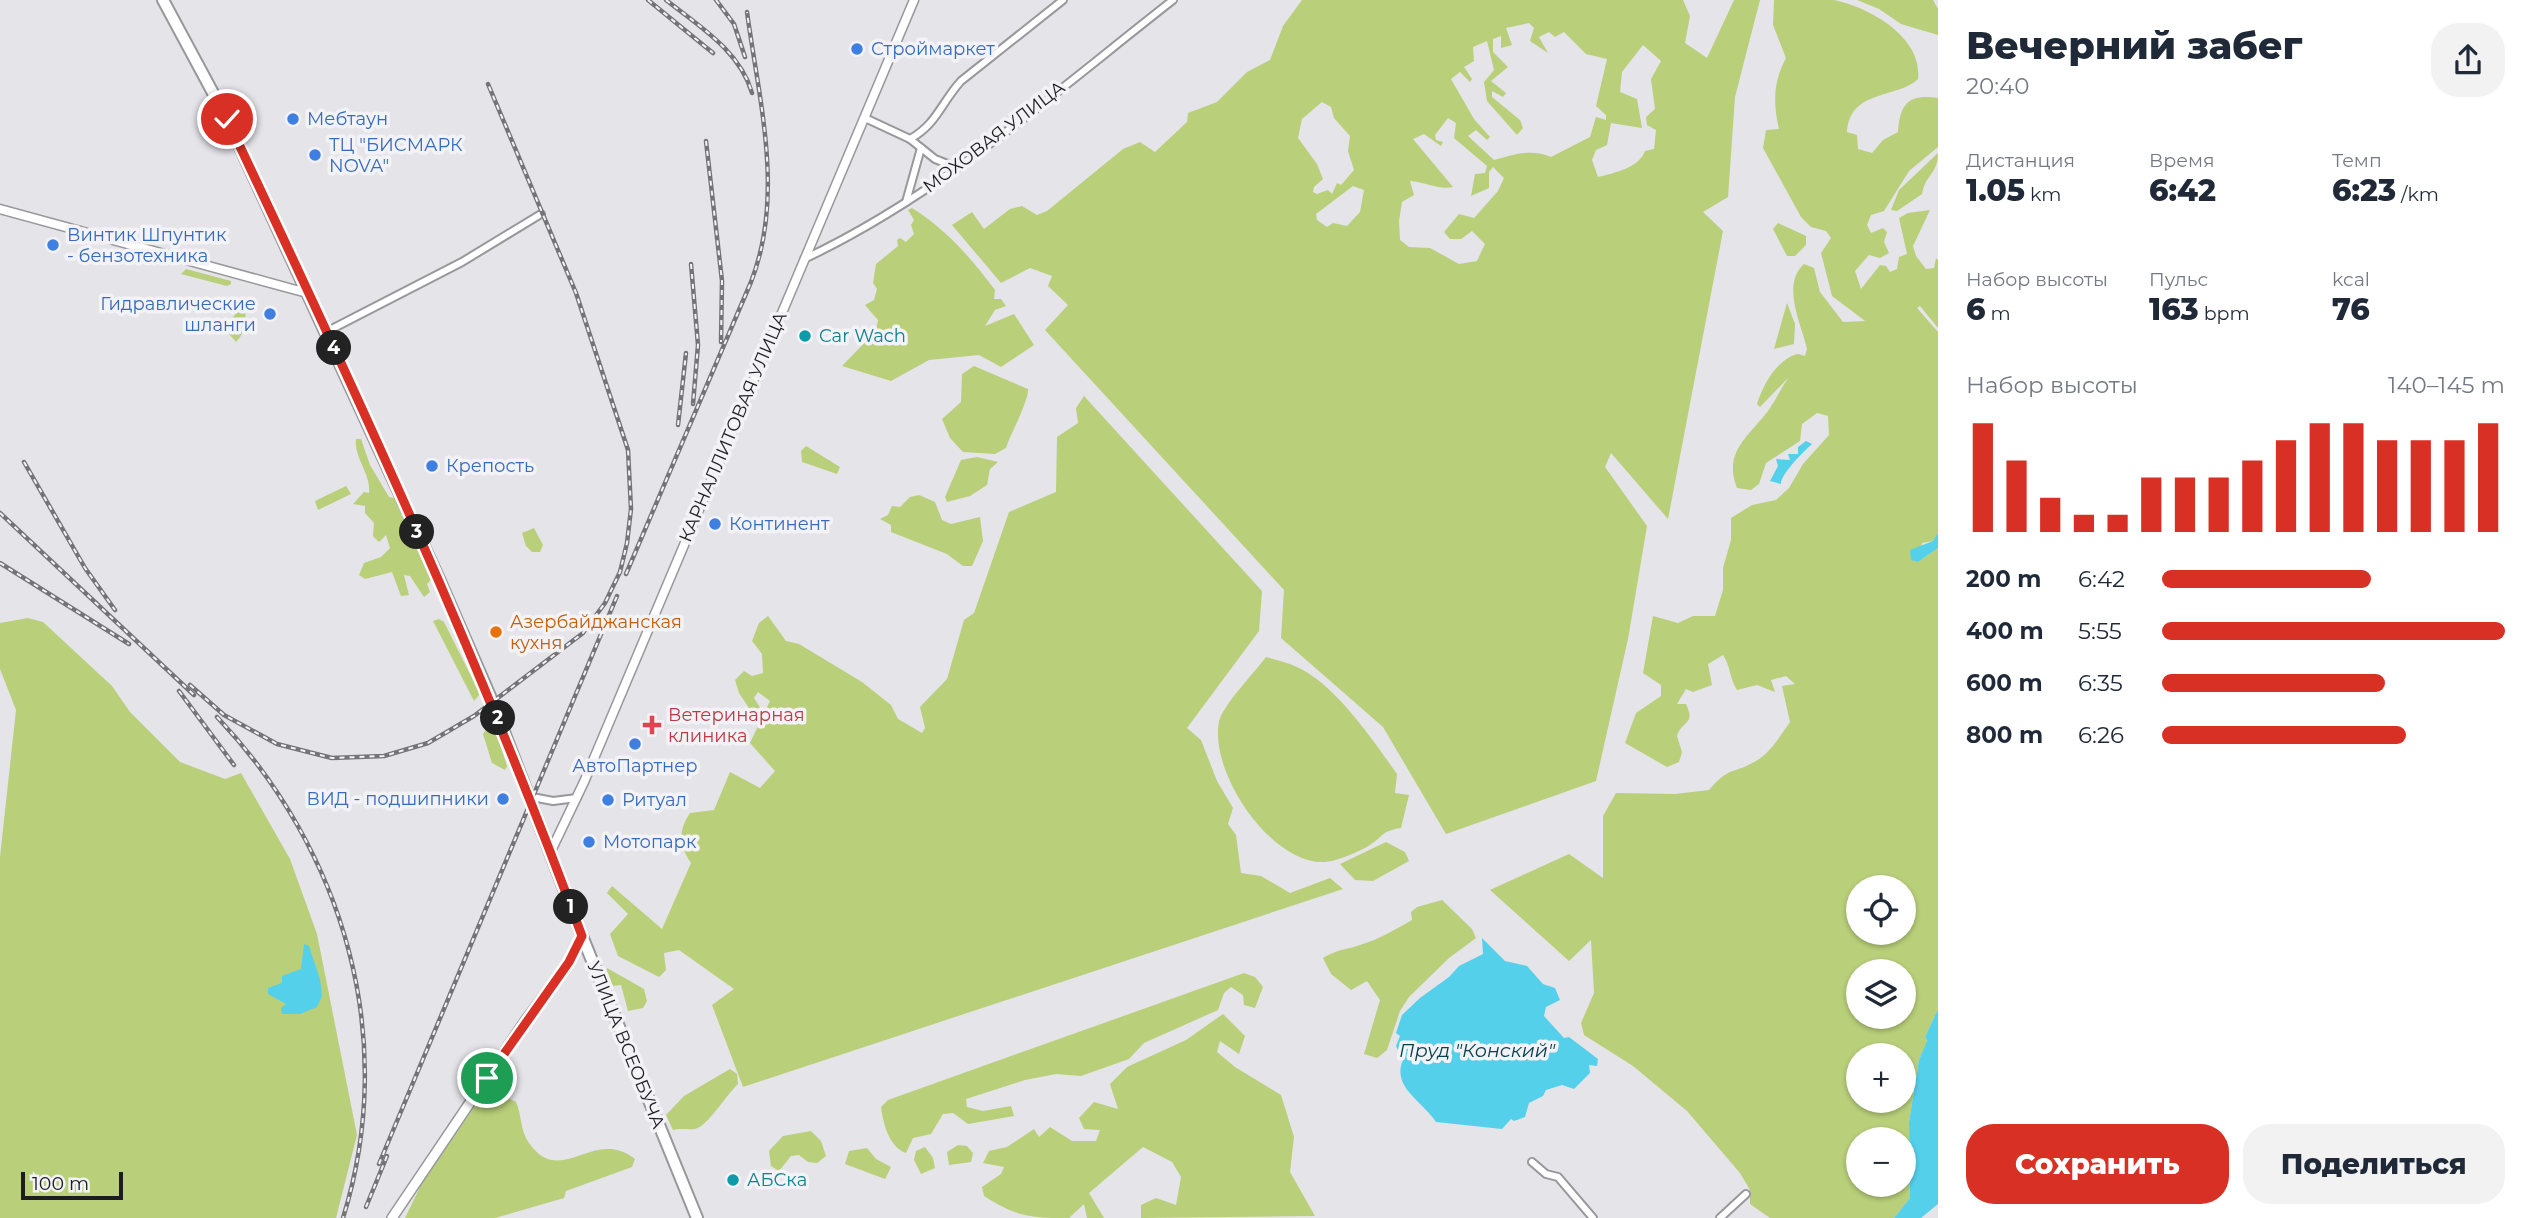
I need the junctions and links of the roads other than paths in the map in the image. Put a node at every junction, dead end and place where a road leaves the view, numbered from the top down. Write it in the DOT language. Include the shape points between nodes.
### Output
graph roads {
  1 [pos="163,0"];
  2 [pos="914,0"];
  3 [pos="1063,0"];
  4 [pos="1173,0"];
  5 [pos="864,118"];
  6 [pos="910,139"];
  7 [pos="921,148"];
  8 [pos="955,167"];
  9 [pos="906,202"];
  10 [pos="0,209"];
  11 [pos="541,214"];
  12 [pos="804,259"];
  13 [pos="307,293"];
  14 [pos="326,332"];
  15 [pos="527,796"];
  16 [pos="575,801"];
  17 [pos="550,853"];
  18 [pos="582,936"];
  19 [pos="1532,1162"];
  20 [pos="1746,1194"];
  21 [pos="392,1218"];
  22 [pos="697,1218"];
  23 [pos="1593,1218"];
  24 [pos="1720,1218"];
  1 -- 13 [label="main road, УЛИЦА ВСЕОБУЧА" via="227,119"];
  2 -- 5 [label="street, КАРНАЛЛИТОВАЯ УЛИЦА"];
  3 -- 6 [label="street" via="961,82 931,125"];
  4 -- 8 [label="street, МОХОВАЯ УЛИЦА"];
  5 -- 6 [label="street"];
  5 -- 12 [label="street, КАРНАЛЛИТОВАЯ УЛИЦА"];
  6 -- 7 [label="street"];
  7 -- 8 [label="street"];
  7 -- 9 [label="street"];
  8 -- 9 [label="street, МОХОВАЯ УЛИЦА"];
  9 -- 12 [label="street, МОХОВАЯ УЛИЦА" via="855,235"];
  10 -- 13 [label="street"];
  11 -- 14 [label="street" via="462,262"];
  12 -- 16 [label="street, КАРНАЛЛИТОВАЯ УЛИЦА"];
  13 -- 14 [label="main road, УЛИЦА ВСЕОБУЧА"];
  14 -- 15 [label="main road, УЛИЦА ВСЕОБУЧА" via="493,703"];
  15 -- 16 [label="street"];
  15 -- 17 [label="main road, УЛИЦА ВСЕОБУЧА"];
  16 -- 17 [label="street, КАРНАЛЛИТОВАЯ УЛИЦА"];
  17 -- 18 [label="main road, УЛИЦА ВСЕОБУЧА"];
  18 -- 21 [label="main road" via="569,962"];
  18 -- 22 [label="main road, УЛИЦА ВСЕОБУЧА"];
  19 -- 23 [label="street" via="1558,1177"];
  20 -- 24 [label="street"];
}
